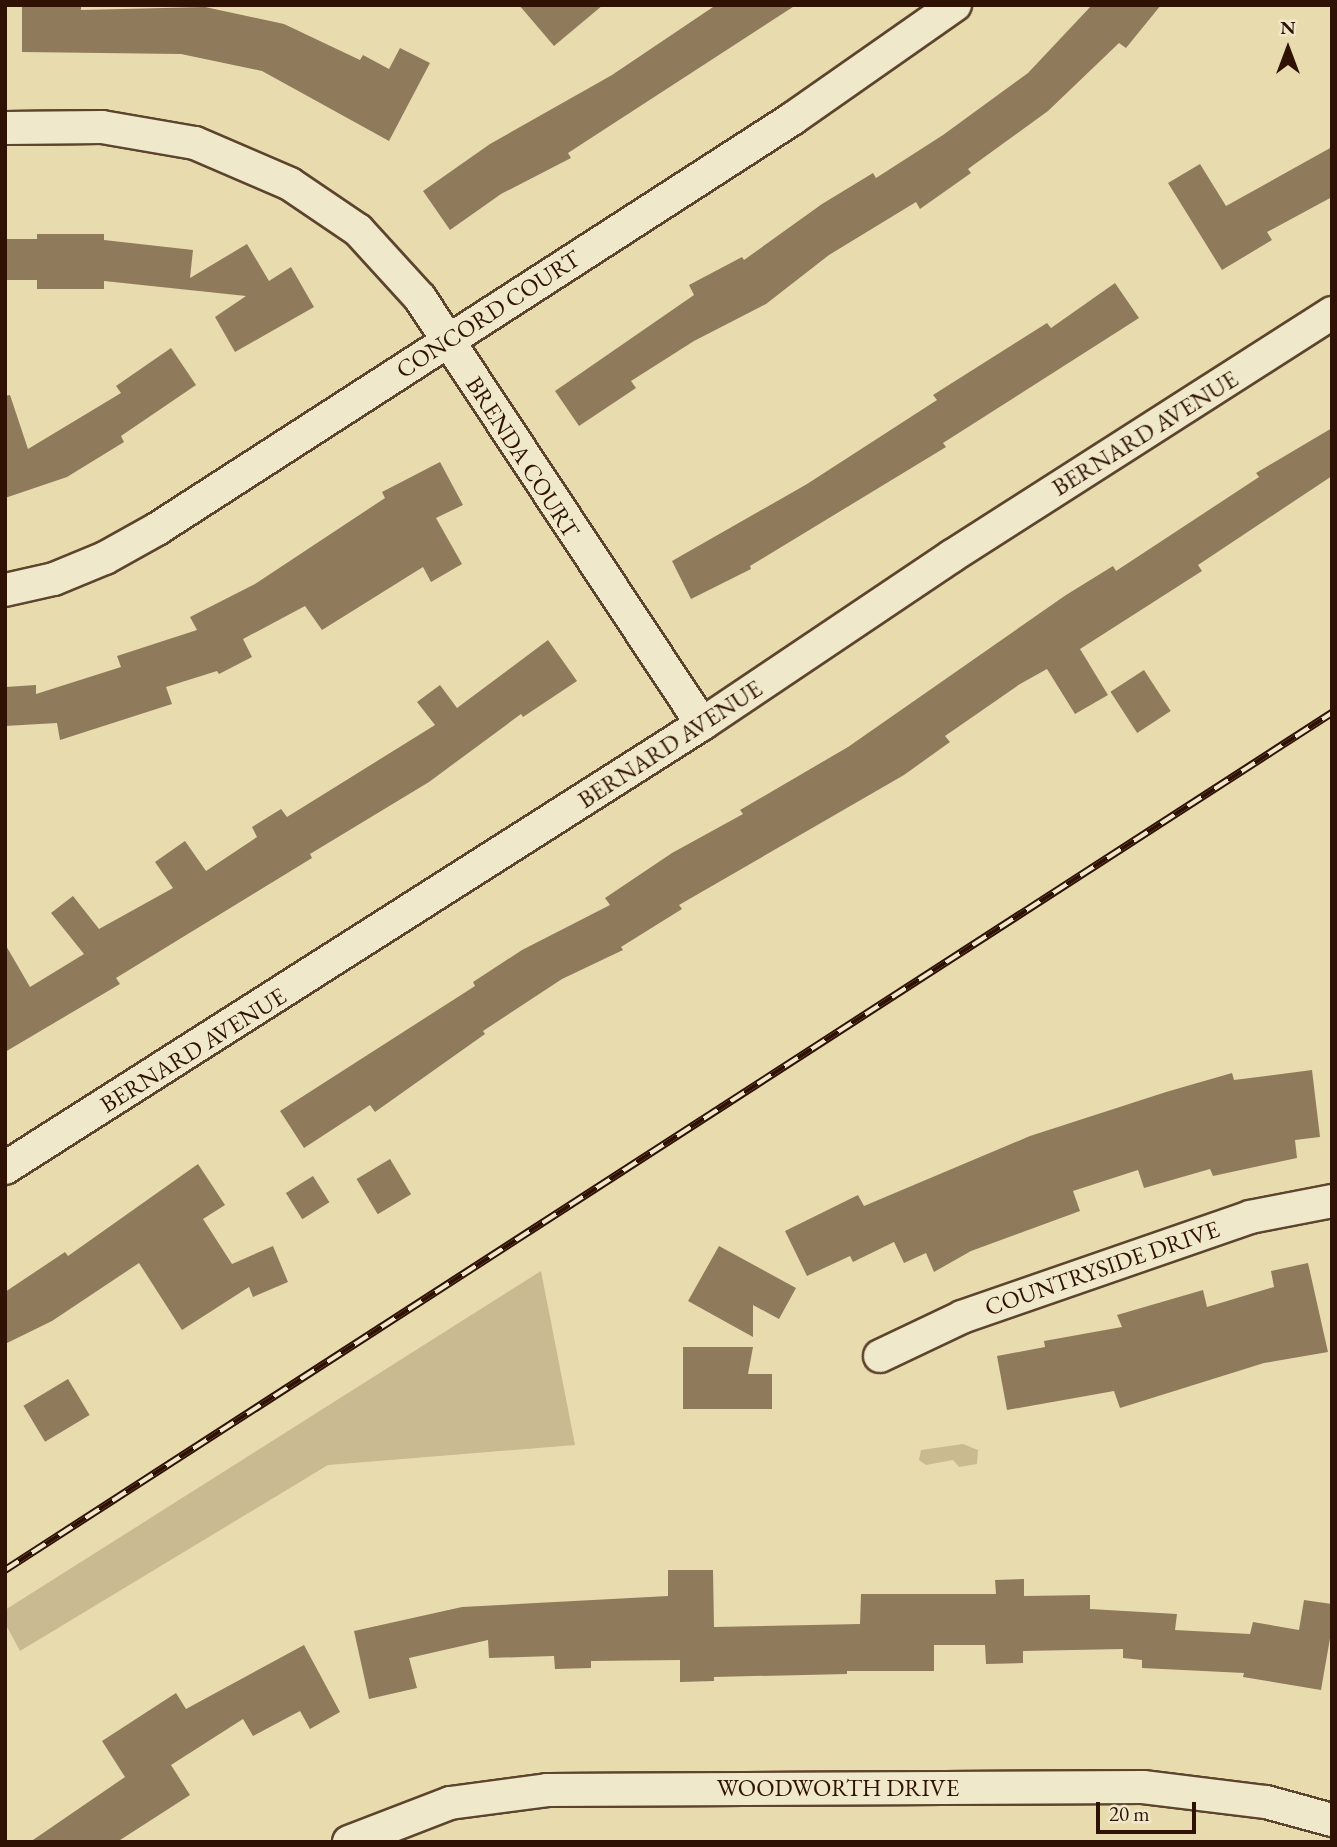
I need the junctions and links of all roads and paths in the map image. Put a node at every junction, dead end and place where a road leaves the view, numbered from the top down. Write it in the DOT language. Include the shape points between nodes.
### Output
graph roads {
  1 [pos="955,5"];
  2 [pos="5,128"];
  3 [pos="1332,313"];
  4 [pos="447,340"];
  5 [pos="5,590"];
  6 [pos="702,724"];
  7 [pos="5,1168"];
  8 [pos="1332,1201"];
  9 [pos="880,1356"];
  10 [pos="1332,1820"];
  11 [pos="349,1842"];
  1 -- 4 [label="street, CONCORD COURT" via="792,118"];
  2 -- 4 [label="street, BRENDA COURT" via="102,127 138,132 218,151 290,184 358,230 390,260"];
  3 -- 6 [label="street, BERNARD AVENUE" via="952,556"];
  4 -- 5 [label="street, CONCORD COURT" via="136,541 54,579"];
  4 -- 6 [label="street, BRENDA COURT"];
  6 -- 7 [label="street, BERNARD AVENUE"];
  8 -- 9 [label="street, COUNTRYSIDE DRIVE" via="1237,1222 962,1317"];
  10 -- 11 [label="street, WOODWORTH DRIVE" via="1266,1802 1143,1787 547,1790 450,1803"];
}
